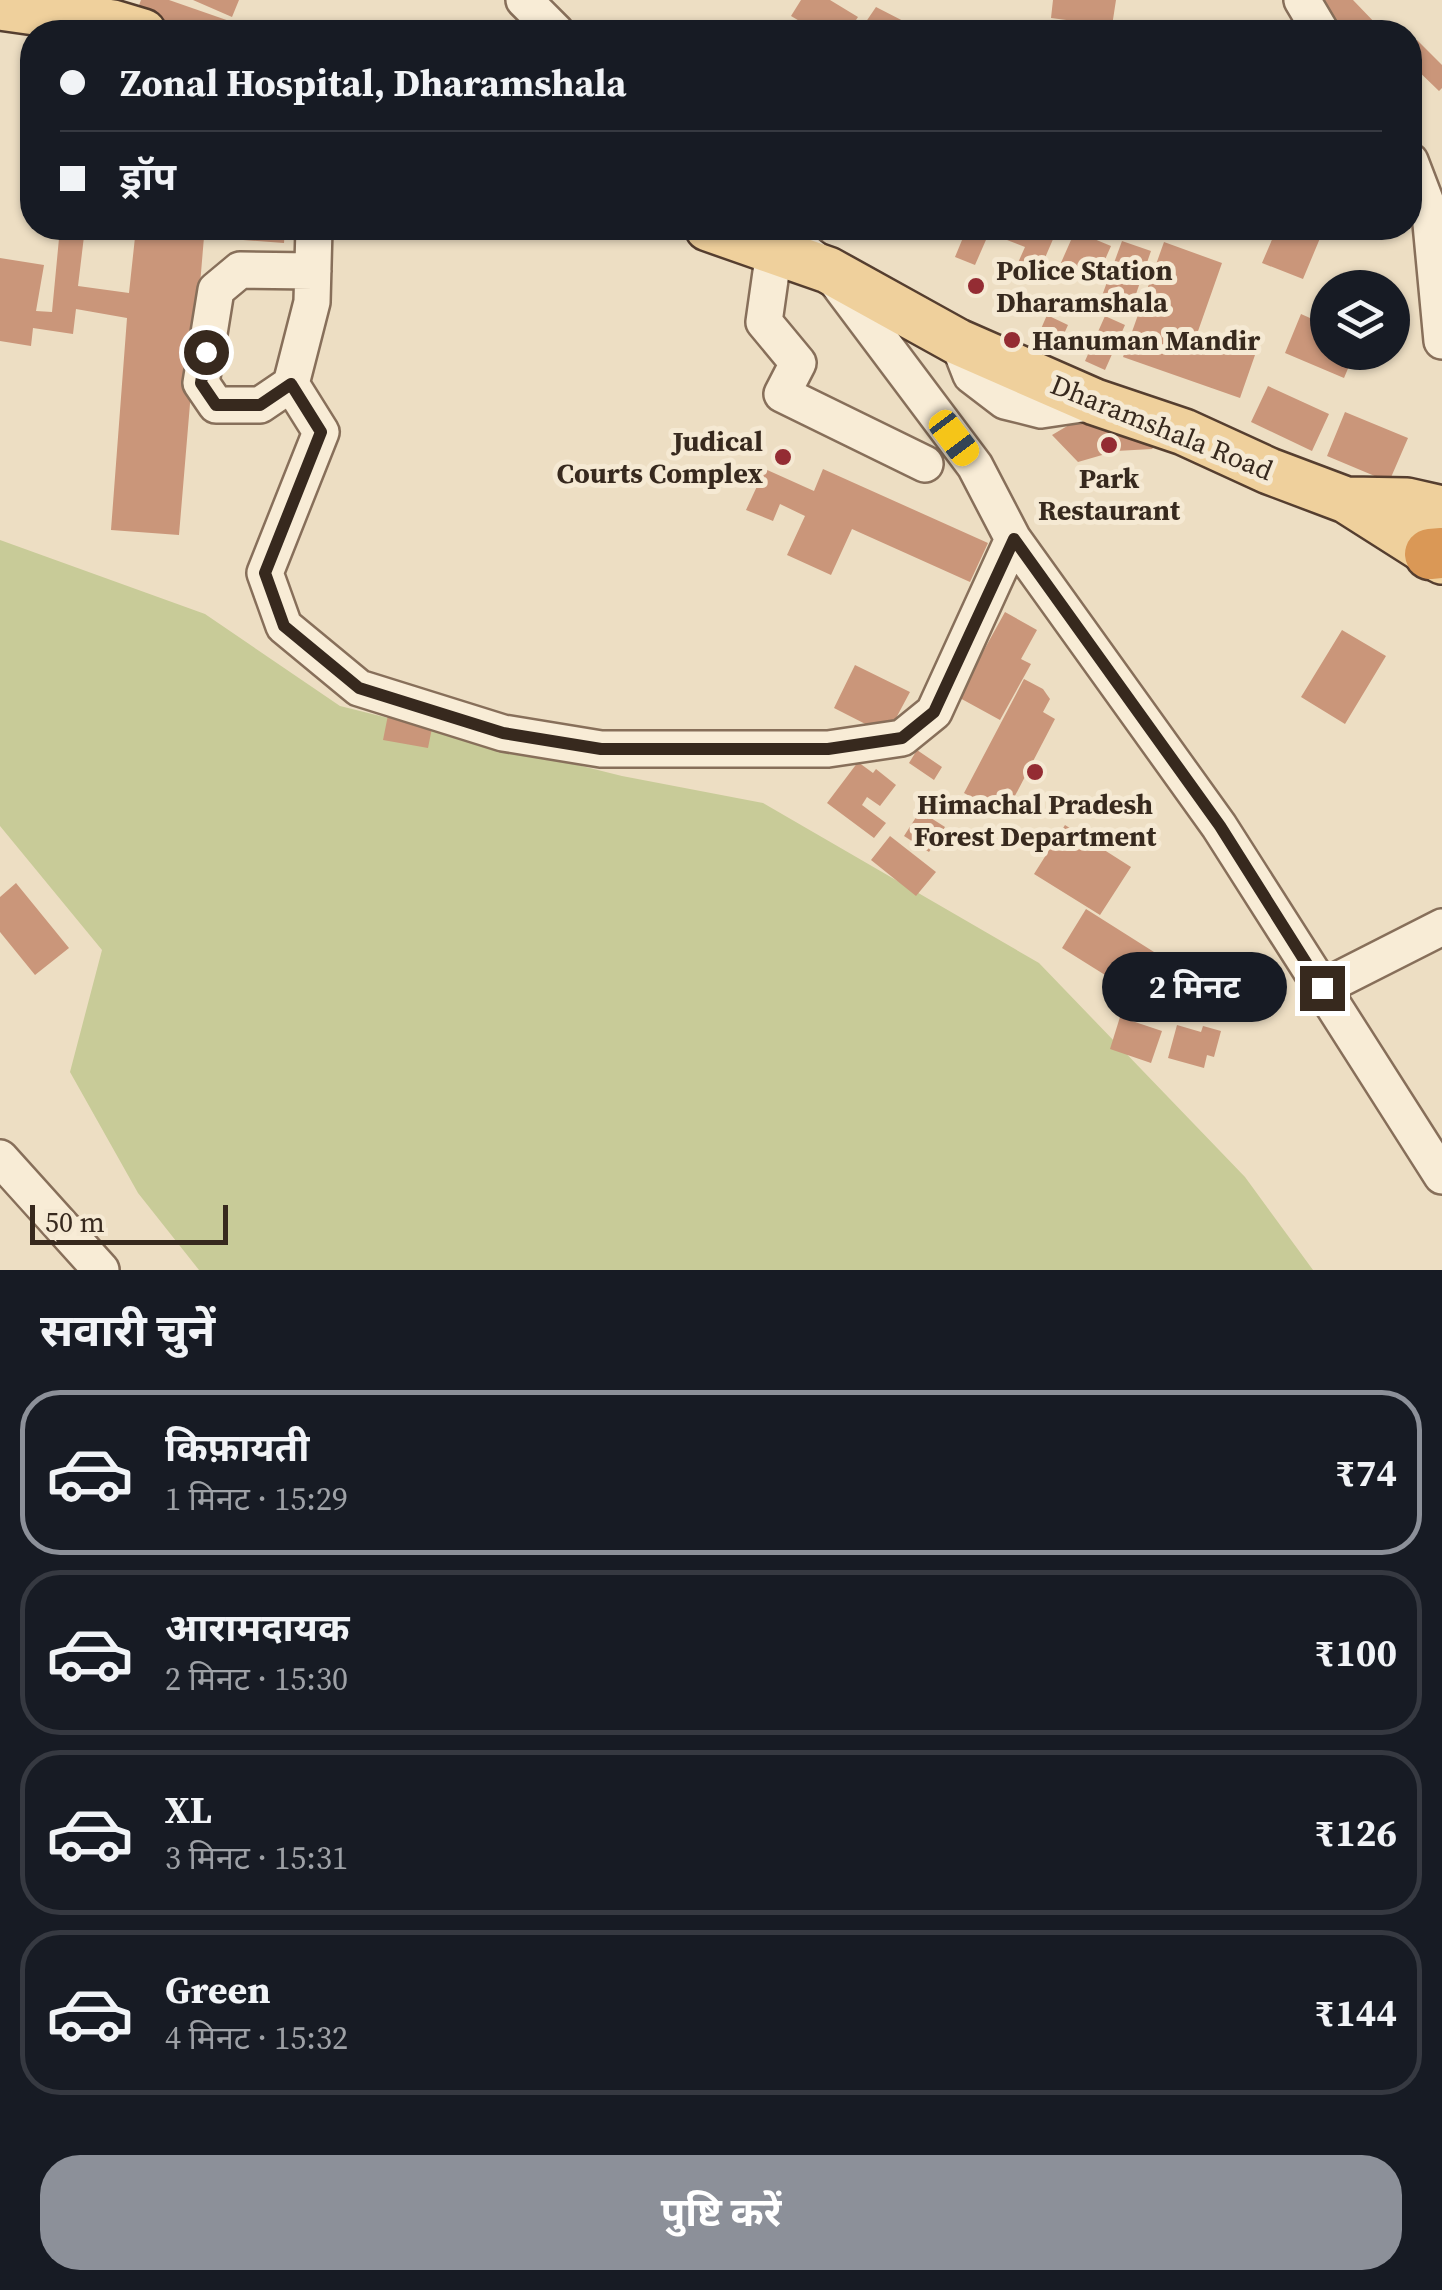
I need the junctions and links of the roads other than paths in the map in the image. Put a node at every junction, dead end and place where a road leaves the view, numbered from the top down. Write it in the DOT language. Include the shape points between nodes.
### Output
graph roads {
  1 [pos="524,0"];
  2 [pos="0,7"];
  3 [pos="92,20"];
  4 [pos="544,20"];
  5 [pos="1422,188"];
  6 [pos="1436,219"];
  7 [pos="314,240"];
  8 [pos="775,240"];
  9 [pos="777,240"];
  10 [pos="828,270"];
  11 [pos="313,271"];
  12 [pos="1442,340"];
  13 [pos="291,384"];
  14 [pos="924,464"];
  15 [pos="1014,539"];
  16 [pos="1439,544"];
  17 [pos="1442,927"];
  18 [pos="1322,988"];
  19 [pos="0,1158"];
  20 [pos="1442,1176"];
  21 [pos="101,1270"];
  1 -- 4 [label="street"];
  2 -- 3 [label="main road"];
  5 -- 6 [label="street"];
  6 -- 12 [label="street"];
  7 -- 11 [label="street"];
  8 -- 14 [label="street" via="764,322 798,363 782,394"];
  9 -- 10 [label="main road, Dharamshala Road"];
  10 -- 15 [label="street" via="976,466"];
  10 -- 16 [label="main road, Dharamshala Road" via="958,342"];
  11 -- 13 [label="street"];
  11 -- 13 [label="street" via="240,270 216,290 201,383 216,405 260,405"];
  13 -- 15 [label="street" via="321,432 265,573 284,626 359,688 503,733 601,749 828,749 902,738 934,712"];
  15 -- 18 [label="street" via="1220,826"];
  17 -- 18 [label="street"];
  18 -- 20 [label="street"];
  19 -- 21 [label="street"];
}
